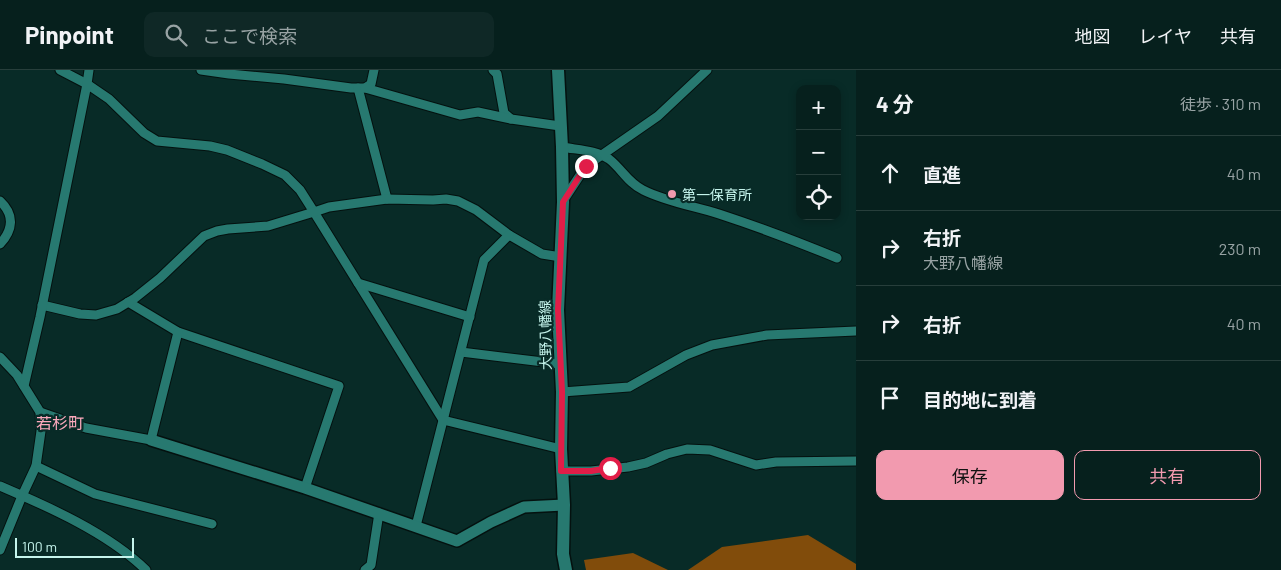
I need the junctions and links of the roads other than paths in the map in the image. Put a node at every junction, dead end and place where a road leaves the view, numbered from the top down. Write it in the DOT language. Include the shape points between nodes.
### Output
graph roads {
  1 [pos="60,70"];
  2 [pos="88,70"];
  3 [pos="201,70"];
  4 [pos="374,70"];
  5 [pos="493,70"];
  6 [pos="558,70"];
  7 [pos="708,70"];
  8 [pos="285,75"];
  9 [pos="87,84"];
  10 [pos="361,88"];
  11 [pos="510,119"];
  12 [pos="560,126"];
  13 [pos="562,147"];
  14 [pos="602,156"];
  15 [pos="386,199"];
  16 [pos="0,201"];
  17 [pos="563,202"];
  18 [pos="314,212"];
  19 [pos="509,235"];
  20 [pos="0,244"];
  21 [pos="561,257"];
  22 [pos="837,258"];
  23 [pos="358,283"];
  24 [pos="128,302"];
  25 [pos="42,305"];
  26 [pos="470,317"];
  27 [pos="856,331"];
  28 [pos="178,332"];
  29 [pos="461,352"];
  30 [pos="0,357"];
  31 [pos="560,364"];
  32 [pos="24,386"];
  33 [pos="562,392"];
  34 [pos="40,412"];
  35 [pos="443,420"];
  36 [pos="151,440"];
  37 [pos="561,449"];
  38 [pos="856,461"];
  39 [pos="36,466"];
  40 [pos="561,471"];
  41 [pos="0,486"];
  42 [pos="305,488"];
  43 [pos="22,496"];
  44 [pos="564,505"];
  45 [pos="379,513"];
  46 [pos="212,524"];
  47 [pos="416,526"];
  48 [pos="0,550"];
  49 [pos="146,570"];
  50 [pos="365,570"];
  51 [pos="566,570"];
  1 -- 9 [label="street"];
  2 -- 9 [label="street"];
  3 -- 8 [label="street"];
  4 -- 10 [label="street" via="371,84"];
  5 -- 11 [label="street" via="498,74 504,113"];
  6 -- 12 [label="main road, 大野八幡線"];
  7 -- 14 [label="street" via="658,116"];
  8 -- 10 [label="street"];
  9 -- 18 [label="street" via="157,141 227,150 285,175 300,190"];
  9 -- 25 [label="street"];
  10 -- 11 [label="street" via="460,115 478,112"];
  10 -- 15 [label="street"];
  11 -- 12 [label="street"];
  12 -- 13 [label="main road, 大野八幡線"];
  13 -- 14 [label="street"];
  13 -- 17 [label="main road, 大野八幡線"];
  14 -- 17 [label="street" via="586,166"];
  14 -- 22 [label="street" via="641,189 788,238"];
  15 -- 18 [label="street"];
  15 -- 19 [label="street" via="446,198 458,201"];
  16 -- 20 [label="street" via="10,214 10,228"];
  17 -- 21 [label="main road, 大野八幡線"];
  18 -- 23 [label="street"];
  18 -- 24 [label="street" via="268,226 228,229 204,236 160,278"];
  19 -- 21 [label="street" via="542,254"];
  19 -- 26 [label="street" via="484,260"];
  21 -- 31 [label="main road, 大野八幡線" via="558,310"];
  23 -- 26 [label="street"];
  23 -- 35 [label="street"];
  24 -- 25 [label="street" via="96,315"];
  24 -- 28 [label="street"];
  25 -- 32 [label="street"];
  26 -- 29 [label="street"];
  27 -- 33 [label="street" via="768,335 712,345 686,355 629,387"];
  28 -- 36 [label="street"];
  28 -- 42 [label="street" via="339,386"];
  29 -- 31 [label="street"];
  29 -- 35 [label="street"];
  30 -- 32 [label="street"];
  31 -- 33 [label="main road, 大野八幡線"];
  32 -- 34 [label="street"];
  33 -- 37 [label="main road, 大野八幡線"];
  34 -- 36 [label="street" via="86,428"];
  34 -- 39 [label="street"];
  35 -- 37 [label="street"];
  35 -- 47 [label="street"];
  36 -- 42 [label="street"];
  37 -- 40 [label="main road, 大野八幡線"];
  38 -- 40 [label="street" via="756,465 710,450 687,449 628,467"];
  39 -- 43 [label="street"];
  39 -- 46 [label="street" via="95,494"];
  40 -- 44 [label="main road, 大野八幡線"];
  41 -- 43 [label="street"];
  42 -- 45 [label="street"];
  43 -- 48 [label="street"];
  43 -- 49 [label="street" via="84,526"];
  44 -- 47 [label="street" via="524,507 456,541"];
  44 -- 51 [label="main road, 大野八幡線" via="563,554"];
  45 -- 47 [label="street"];
  45 -- 50 [label="street" via="371,565"];
}
